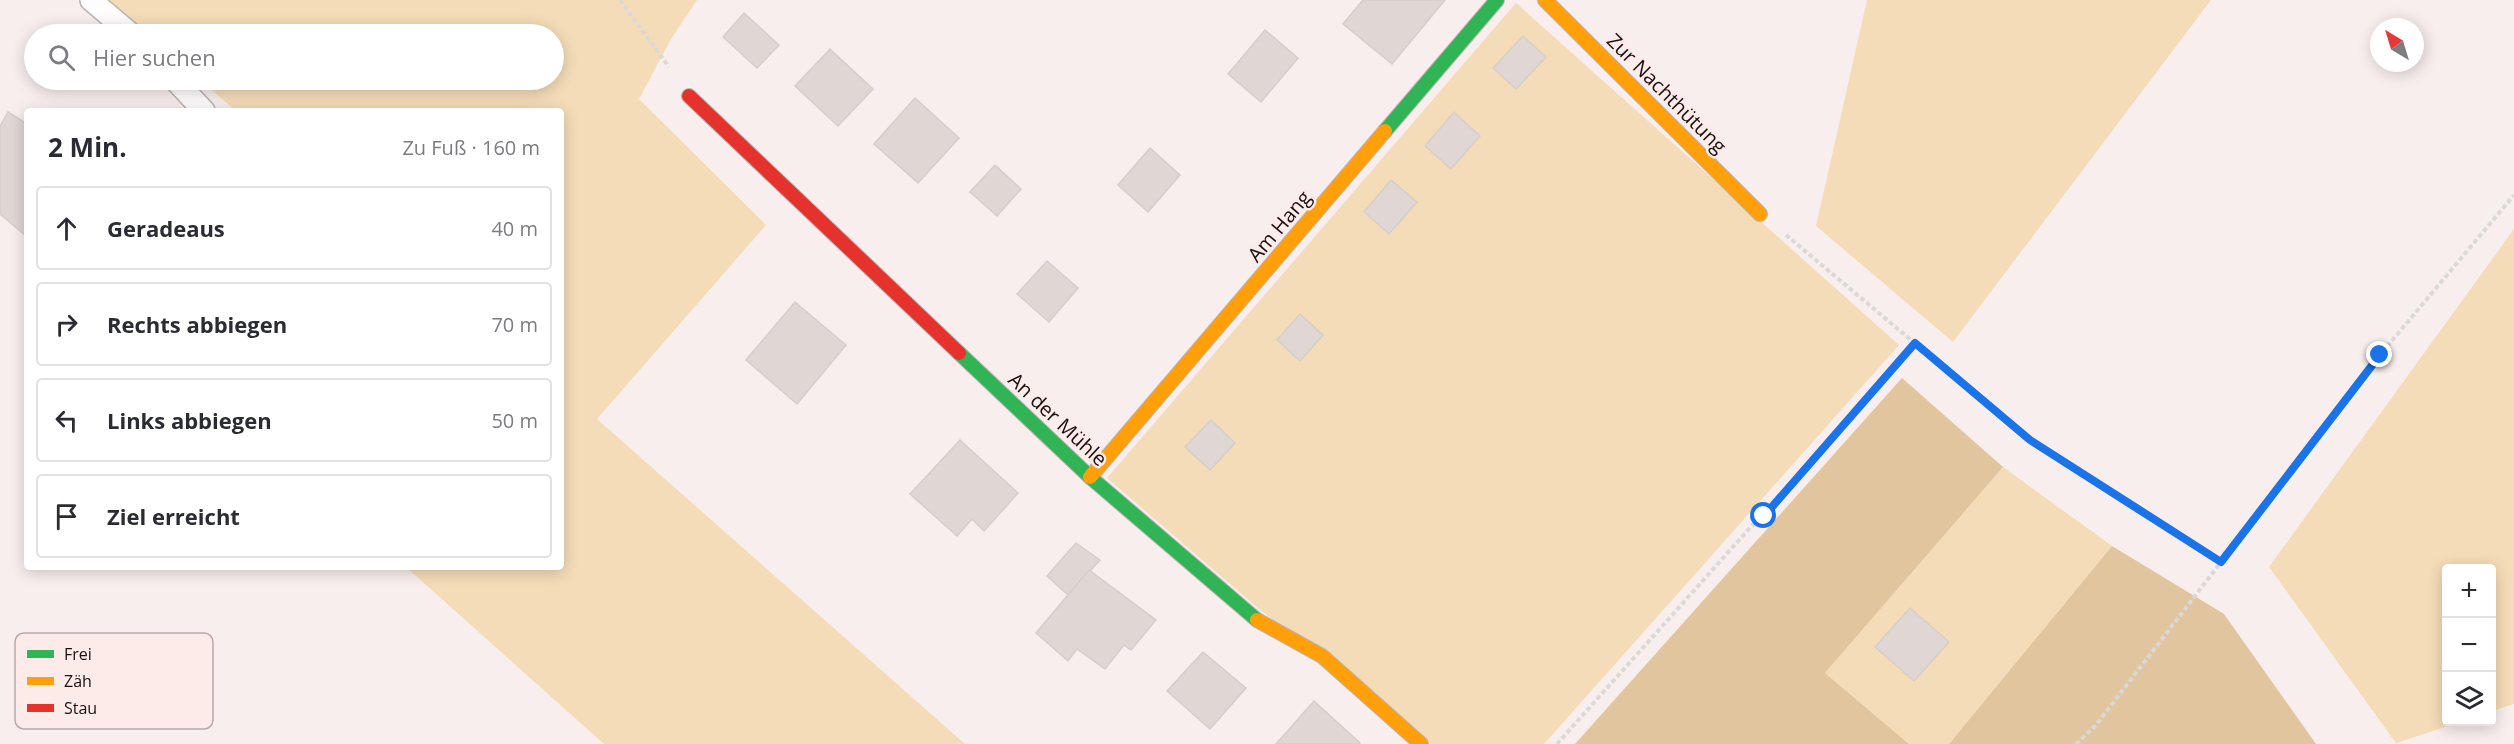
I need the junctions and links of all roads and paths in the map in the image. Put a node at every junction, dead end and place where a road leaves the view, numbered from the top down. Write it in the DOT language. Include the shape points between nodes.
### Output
graph roads {
  1 [pos="91,0"];
  2 [pos="620,0"];
  3 [pos="1497,0"];
  4 [pos="1545,0"];
  5 [pos="119,24"];
  6 [pos="184,90"];
  7 [pos="689,96"];
  8 [pos="201,108"];
  9 [pos="2514,195"];
  10 [pos="1760,214"];
  11 [pos="1915,343"];
  12 [pos="1090,477"];
  13 [pos="2221,562"];
  14 [pos="1421,744"];
  15 [pos="1557,744"];
  16 [pos="2076,744"];
  1 -- 5 [label="lane"];
  2 -- 7 [label="path"];
  3 -- 12 [label="street, Am Hang"];
  4 -- 10 [label="street, Zur Nachthütung"];
  6 -- 8 [label="lane"];
  7 -- 12 [label="street, An der Mühle"];
  9 -- 13 [label="path" via="2380,355"];
  10 -- 11 [label="path"];
  11 -- 13 [label="path" via="2030,440"];
  11 -- 15 [label="path"];
  12 -- 14 [label="street, An der Mühle" via="1258,621 1322,656"];
  13 -- 16 [label="path" via="2096,725"];
}
